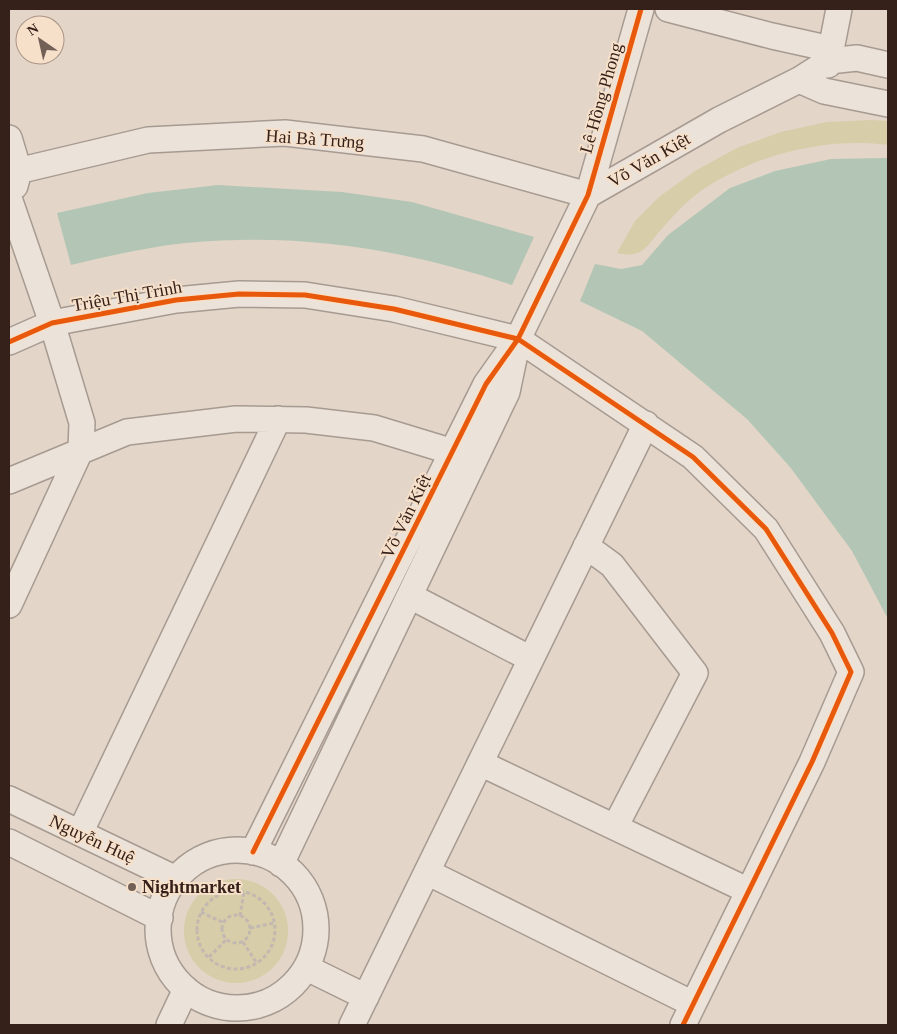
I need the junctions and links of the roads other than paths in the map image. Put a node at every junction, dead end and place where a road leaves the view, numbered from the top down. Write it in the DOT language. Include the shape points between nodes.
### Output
graph roads {
  1 [pos="641,9"];
  2 [pos="668,9"];
  3 [pos="839,9"];
  4 [pos="830,55"];
  5 [pos="888,65"];
  6 [pos="799,80"];
  7 [pos="824,91"];
  8 [pos="888,104"];
  9 [pos="9,138"];
  10 [pos="14,172"];
  11 [pos="588,195"];
  12 [pos="10,199"];
  13 [pos="52,323"];
  14 [pos="518,339"];
  15 [pos="9,342"];
  16 [pos="278,419"];
  17 [pos="646,424"];
  18 [pos="79,452"];
  19 [pos="453,452"];
  20 [pos="9,481"];
  21 [pos="586,546"];
  22 [pos="410,596"];
  23 [pos="9,605"];
  24 [pos="531,659"];
  25 [pos="480,763"];
  26 [pos="9,799"];
  27 [pos="615,827"];
  28 [pos="80,834"];
  29 [pos="9,842"];
  30 [pos="253,852"];
  31 [pos="282,864"];
  32 [pos="427,872"];
  33 [pos="176,879"];
  34 [pos="749,891"];
  35 [pos="160,918"];
  36 [pos="307,968"];
  37 [pos="186,989"];
  38 [pos="366,997"];
  39 [pos="688,1015"];
  40 [pos="214,1016"];
  41 [pos="169,1025"];
  42 [pos="352,1025"];
  1 -- 11 [label="street, Lê Hồng Phong"];
  2 -- 4 [label="street"];
  3 -- 4 [label="street"];
  4 -- 5 [label="street, Võ Văn Kiệt"];
  4 -- 6 [label="street, Võ Văn Kiệt"];
  4 -- 7 [label="street"];
  6 -- 7 [label="street"];
  6 -- 11 [label="street, Võ Văn Kiệt" via="719,120"];
  7 -- 8 [label="street"];
  9 -- 10 [label="street"];
  10 -- 11 [label="street, Hai Bà Trưng" via="148,140 285,133 423,149"];
  10 -- 12 [label="street"];
  11 -- 14 [label="street, Võ Văn Kiệt"];
  12 -- 13 [label="street"];
  13 -- 14 [label="street, Triệu Thị Trinh" via="176,300 239,294 305,294 394,309"];
  13 -- 15 [label="street, Triệu Thị Trinh"];
  13 -- 18 [label="street" via="82,423"];
  14 -- 17 [label="street, Triệu Thị Trinh"];
  14 -- 19 [label="street, Võ Văn Kiệt" via="486,384"];
  14 -- 22 [label="street, Võ Văn Kiệt" via="508,392"];
  16 -- 18 [label="street" via="236,419 127,432"];
  16 -- 19 [label="street" via="374,428"];
  16 -- 28 [label="street"];
  17 -- 21 [label="street"];
  17 -- 34 [label="street, Triệu Thị Trinh" via="694,457 766,529 832,633 851,672 812,762"];
  18 -- 20 [label="street"];
  18 -- 23 [label="street"];
  19 -- 30 [label="street, Võ Văn Kiệt"];
  21 -- 24 [label="street"];
  21 -- 27 [label="street" via="612,565 695,673"];
  22 -- 24 [label="street"];
  22 -- 31 [label="street, Võ Văn Kiệt"];
  24 -- 25 [label="street"];
  25 -- 27 [label="street"];
  25 -- 32 [label="street"];
  26 -- 28 [label="street, Nguyễn Huệ"];
  27 -- 34 [label="street"];
  28 -- 33 [label="street, Nguyễn Huệ"];
  29 -- 35 [label="street"];
  30 -- 31 [label="street"];
  30 -- 33 [label="street" via="218,852 193,863"];
  31 -- 36 [label="street" via="293,872 309,894 316,918 316,944"];
  32 -- 38 [label="street"];
  32 -- 39 [label="street"];
  33 -- 35 [label="street" via="161,905"];
  34 -- 39 [label="street"];
  35 -- 37 [label="street" via="157,932 162,958 175,980"];
  36 -- 38 [label="street"];
  36 -- 40 [label="street" via="290,988 269,1002"];
  37 -- 40 [label="street"];
  37 -- 41 [label="street"];
  38 -- 42 [label="street"];
}
